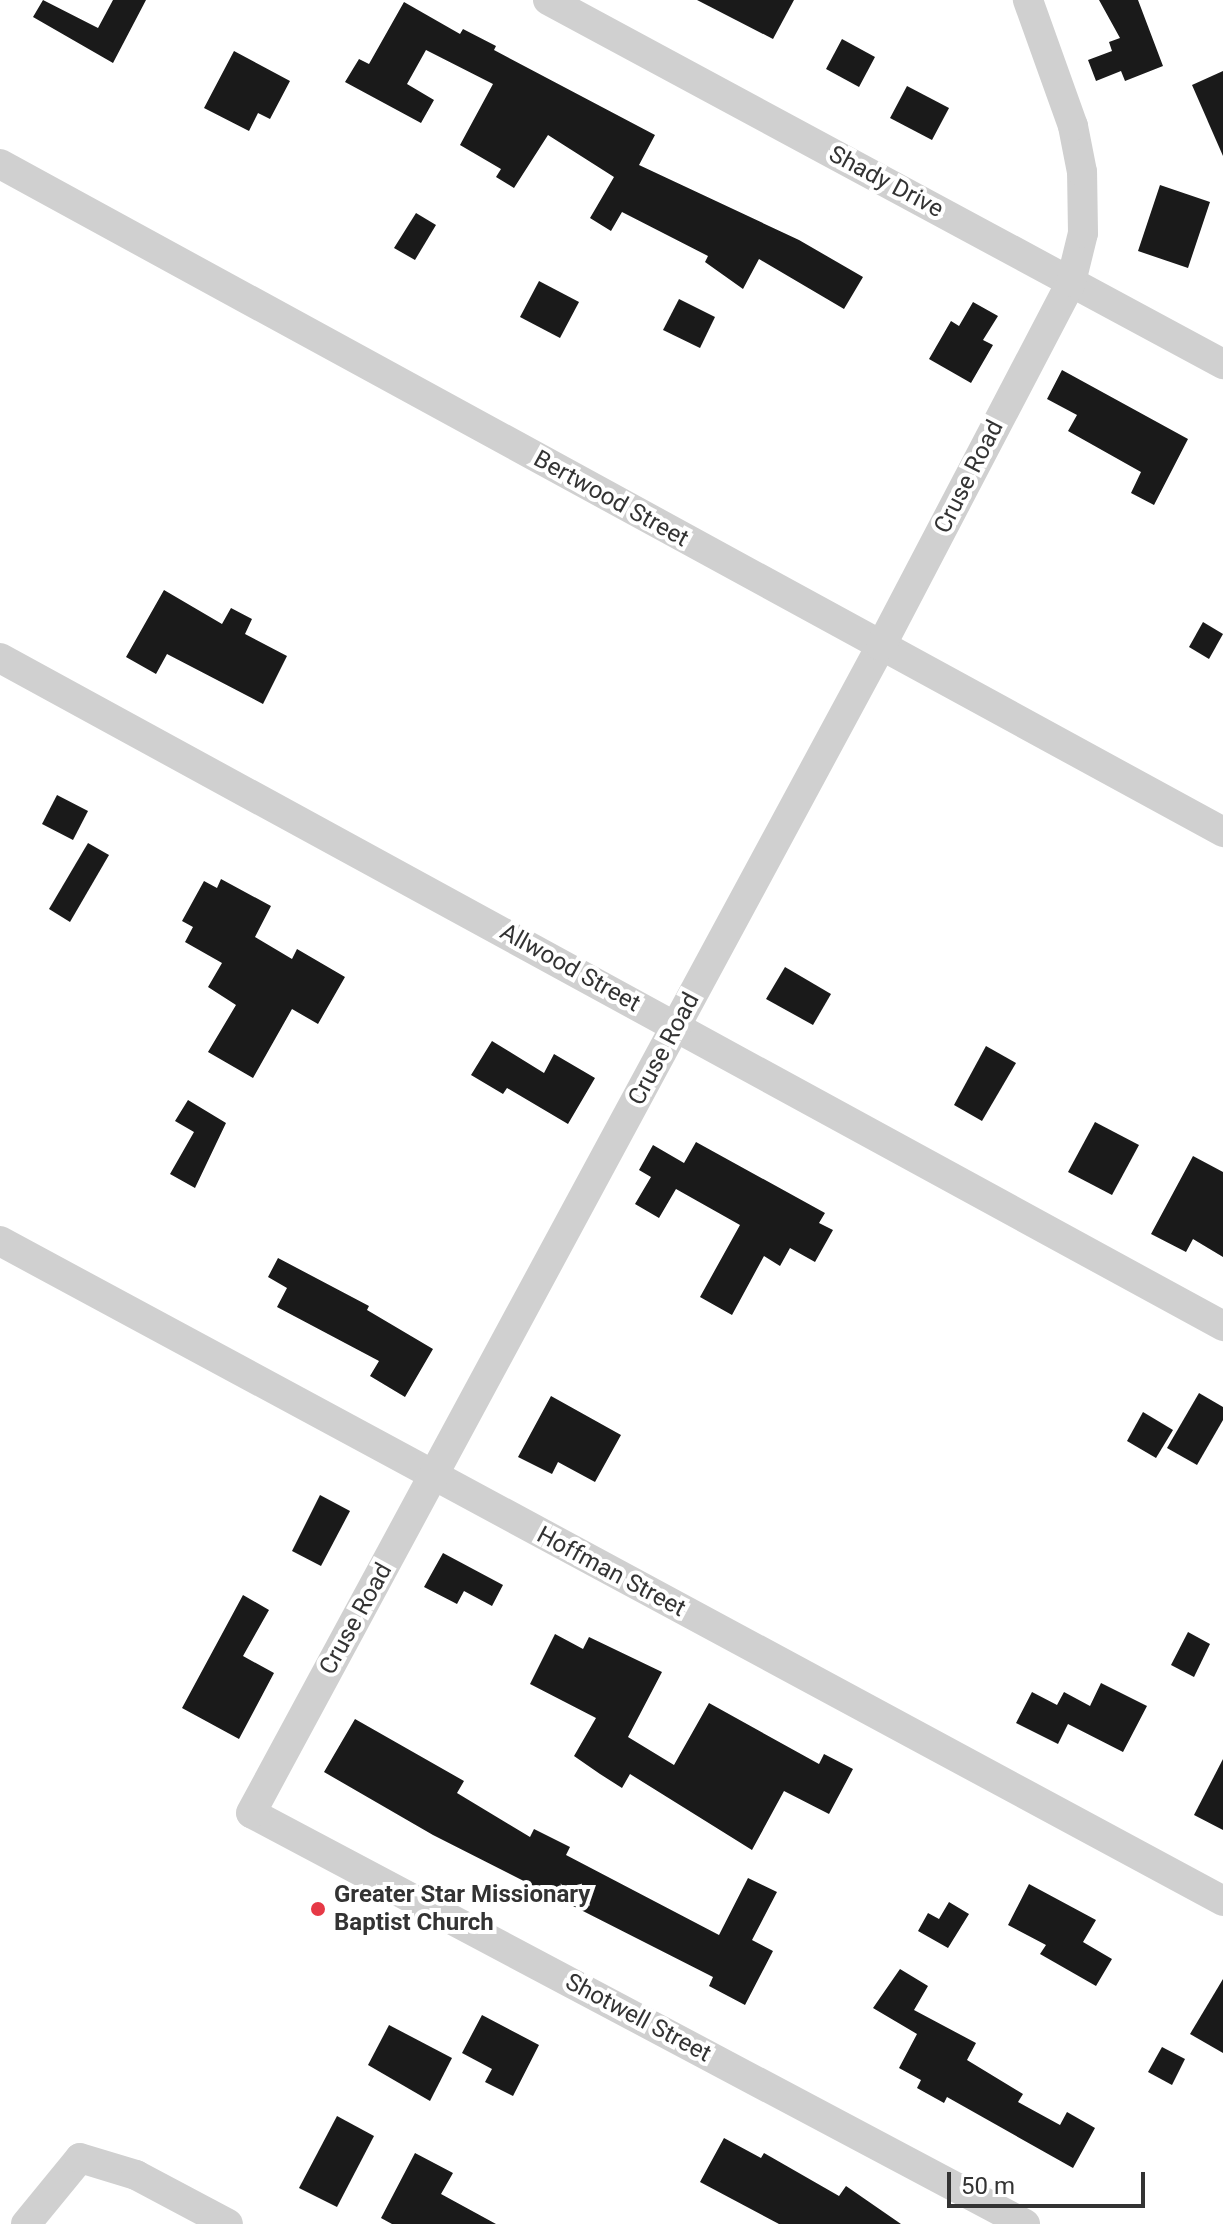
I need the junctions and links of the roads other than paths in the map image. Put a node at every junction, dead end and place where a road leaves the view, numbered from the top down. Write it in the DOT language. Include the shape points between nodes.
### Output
graph roads {
  1 [pos="548,0"];
  2 [pos="1028,0"];
  3 [pos="0,164"];
  4 [pos="1071,282"];
  5 [pos="1223,364"];
  6 [pos="881,646"];
  7 [pos="0,658"];
  8 [pos="1223,832"];
  9 [pos="677,1025"];
  10 [pos="0,1241"];
  11 [pos="1223,1326"];
  12 [pos="434,1477"];
  13 [pos="251,1813"];
  14 [pos="1223,1901"];
  15 [pos="26,2224"];
  16 [pos="228,2224"];
  17 [pos="1025,2224"];
  1 -- 4 [label="street, Shady Drive"];
  2 -- 4 [label="street, Cruse Road" via="1073,126 1082,172 1083,233"];
  3 -- 6 [label="street, Bertwood Street"];
  4 -- 5 [label="street, Shady Drive"];
  4 -- 6 [label="street, Cruse Road"];
  6 -- 8 [label="street, Bertwood Street"];
  6 -- 9 [label="street, Cruse Road"];
  7 -- 9 [label="street, Allwood Street"];
  9 -- 11 [label="street, Allwood Street"];
  9 -- 12 [label="street, Cruse Road"];
  10 -- 12 [label="street, Hoffman Street"];
  12 -- 13 [label="street, Cruse Road"];
  12 -- 14 [label="street, Hoffman Street"];
  13 -- 17 [label="street, Shotwell Street"];
  15 -- 16 [label="street" via="80,2158 136,2175"];
}
